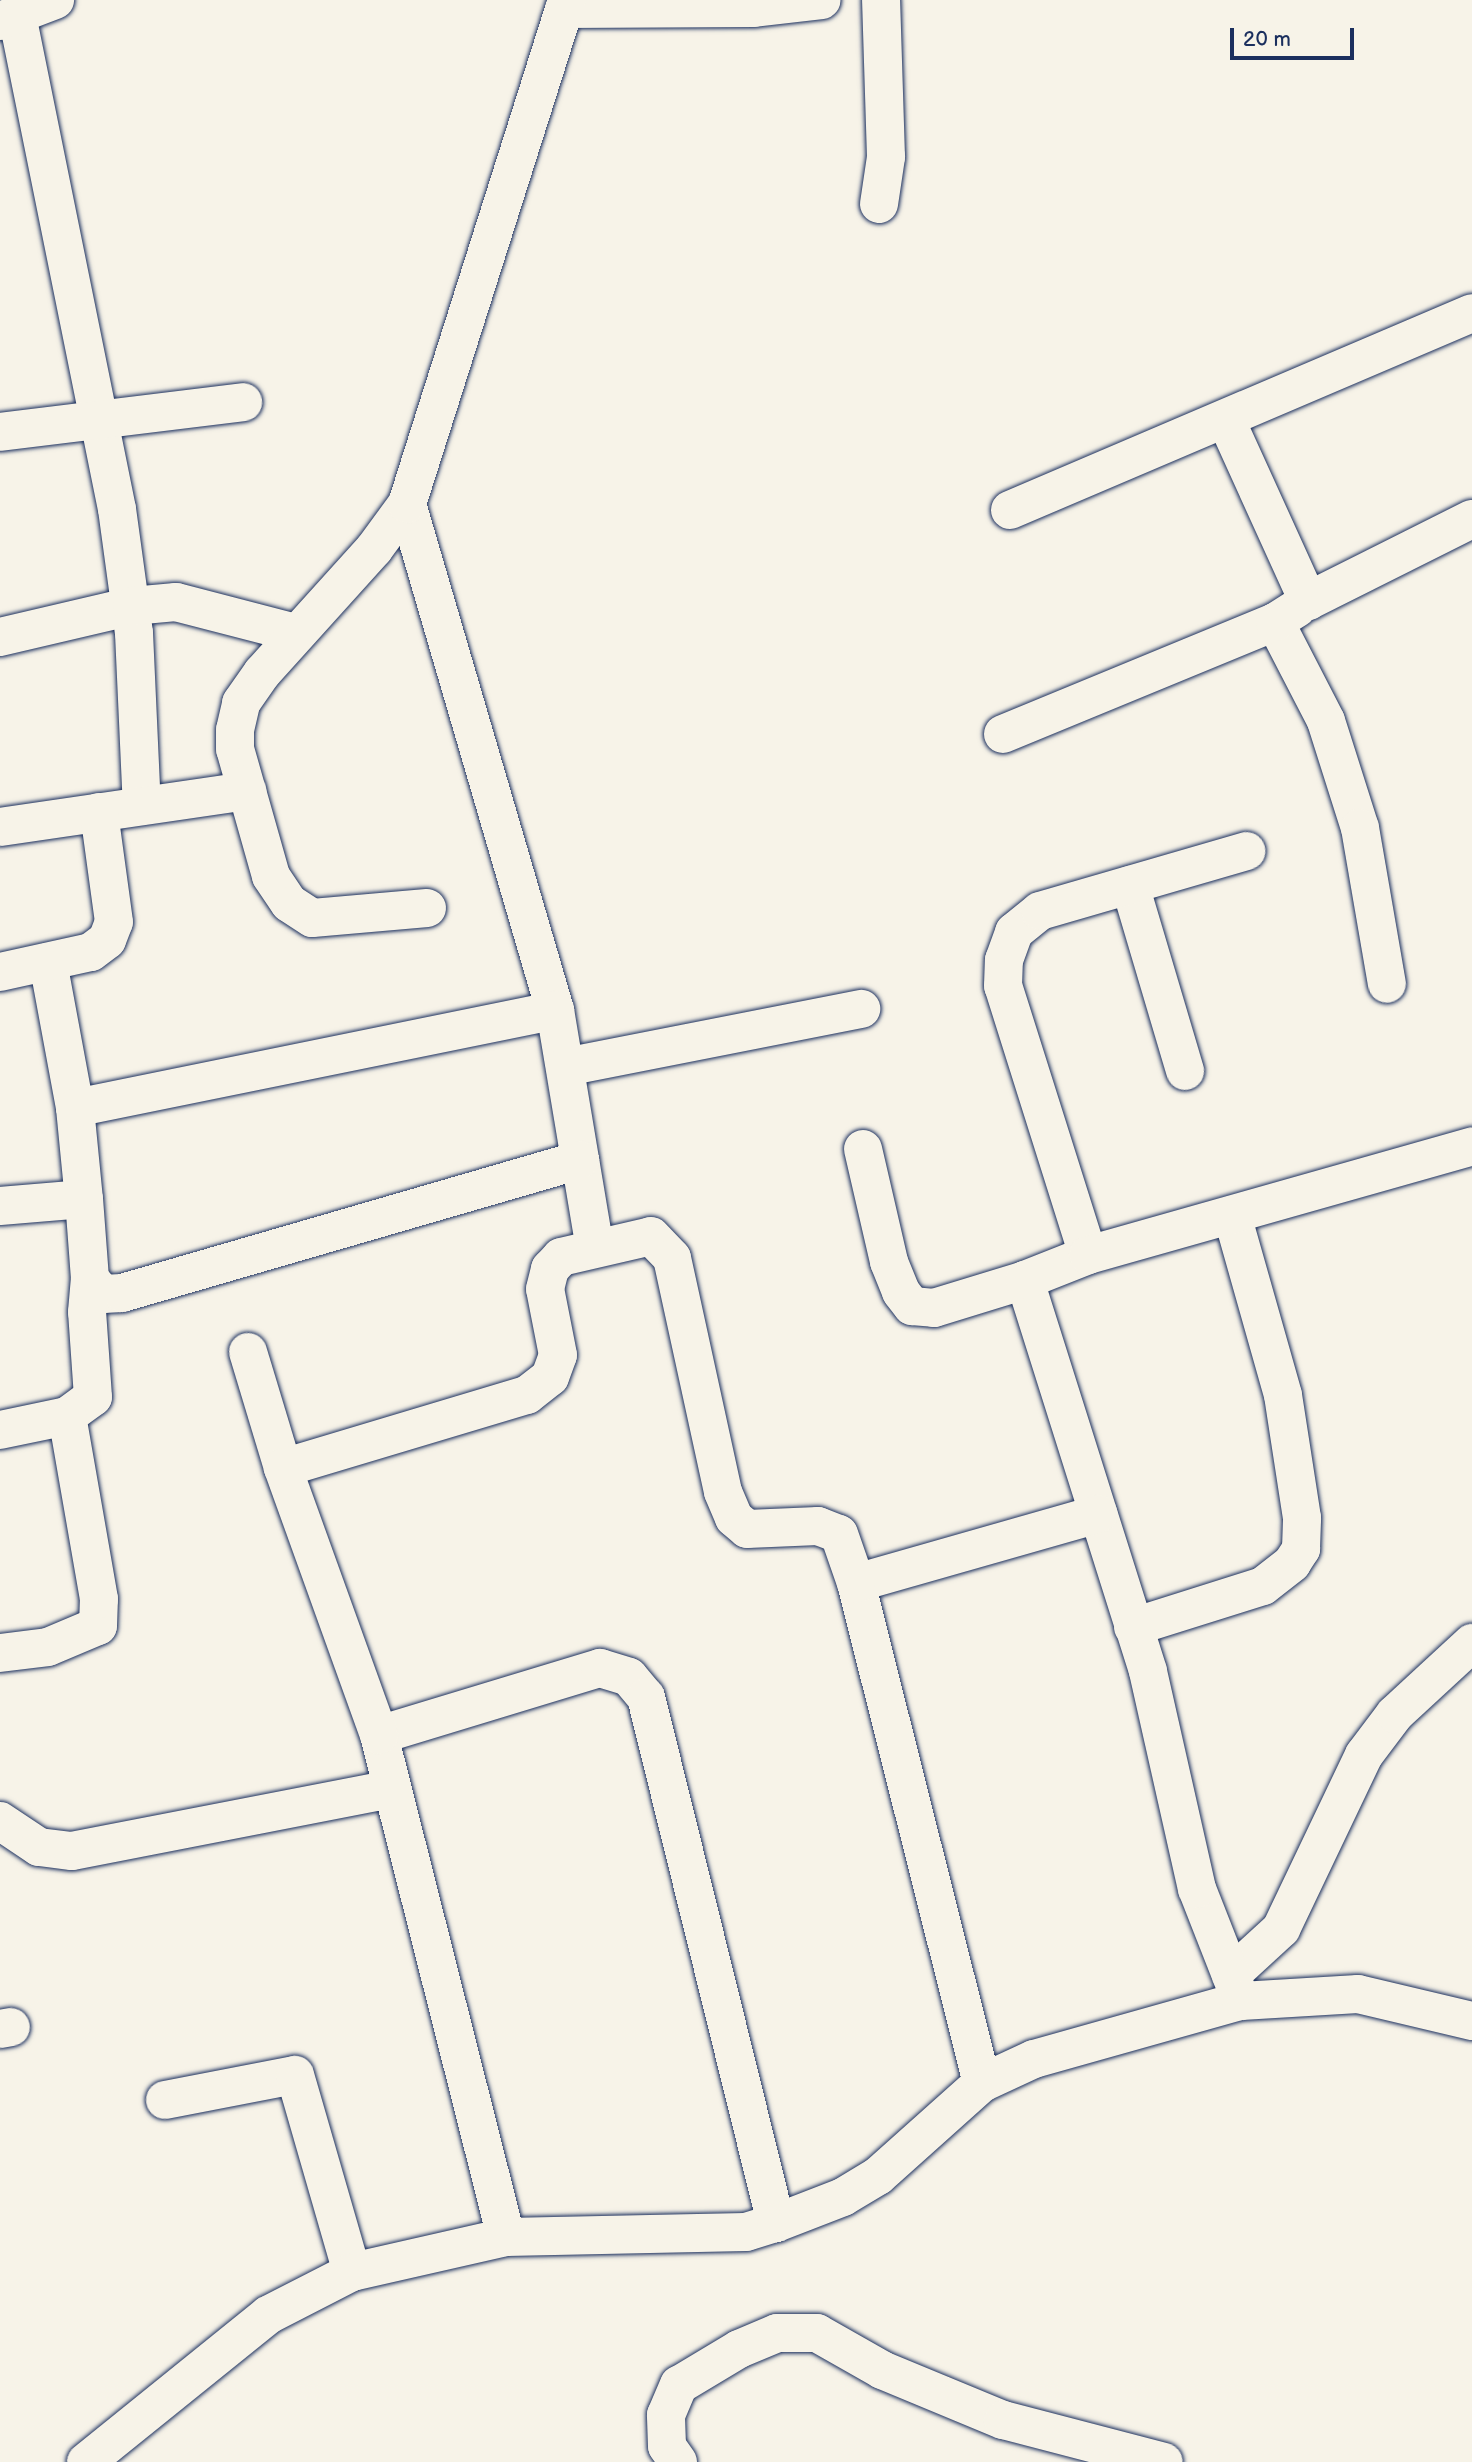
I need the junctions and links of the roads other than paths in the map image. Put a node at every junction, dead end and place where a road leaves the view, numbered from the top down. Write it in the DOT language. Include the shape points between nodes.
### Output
graph roads {
  1 [pos="55,0"];
  2 [pos="822,0"];
  3 [pos="881,0"];
  4 [pos="566,5"];
  5 [pos="9,18"];
  6 [pos="879,204"];
  7 [pos="1472,313"];
  8 [pos="243,402"];
  9 [pos="99,419"];
  10 [pos="1226,420"];
  11 [pos="0,432"];
  12 [pos="407,504"];
  13 [pos="1010,510"];
  14 [pos="1472,519"];
  15 [pos="1308,601"];
  16 [pos="132,606"];
  17 [pos="1275,621"];
  18 [pos="296,633"];
  19 [pos="0,638"];
  20 [pos="1003,734"];
  21 [pos="247,791"];
  22 [pos="142,806"];
  23 [pos="99,812"];
  24 [pos="0,827"];
  25 [pos="1246,851"];
  26 [pos="1130,885"];
  27 [pos="428,908"];
  28 [pos="48,962"];
  29 [pos="0,972"];
  30 [pos="1387,984"];
  31 [pos="861,1009"];
  32 [pos="555,1010"];
  33 [pos="565,1067"];
  34 [pos="1185,1071"];
  35 [pos="75,1108"];
  36 [pos="1472,1146"];
  37 [pos="863,1149"];
  38 [pos="580,1160"];
  39 [pos="84,1199"];
  40 [pos="0,1206"];
  41 [pos="1232,1215"];
  42 [pos="595,1248"];
  43 [pos="1088,1255"];
  44 [pos="90,1279"];
  45 [pos="1026,1280"];
  46 [pos="248,1352"];
  47 [pos="67,1416"];
  48 [pos="0,1430"];
  49 [pos="283,1468"];
  50 [pos="1098,1514"];
  51 [pos="856,1583"];
  52 [pos="1133,1627"];
  53 [pos="0,1653"];
  54 [pos="1464,1663"];
  55 [pos="379,1735"];
  56 [pos="392,1789"];
  57 [pos="0,1821"];
  58 [pos="1236,1988"];
  59 [pos="1472,2021"];
  60 [pos="982,2083"];
  61 [pos="164,2100"];
  62 [pos="776,2224"];
  63 [pos="506,2237"];
  64 [pos="352,2272"];
  65 [pos="86,2462"];
  66 [pos="678,2462"];
  67 [pos="1164,2462"];
  1 -- 5 [label="street"];
  2 -- 4 [label="street" via="754,8"];
  3 -- 6 [label="street" via="886,157"];
  4 -- 12 [label="street"];
  5 -- 9 [label="street"];
  7 -- 10 [label="street"];
  8 -- 9 [label="street"];
  9 -- 11 [label="street"];
  9 -- 16 [label="street"];
  10 -- 13 [label="street"];
  10 -- 15 [label="street"];
  12 -- 18 [label="street" via="374,549"];
  12 -- 32 [label="street"];
  14 -- 15 [label="street"];
  15 -- 17 [label="street"];
  16 -- 18 [label="street" via="176,603"];
  16 -- 19 [label="street"];
  16 -- 22 [label="street"];
  17 -- 20 [label="street"];
  17 -- 30 [label="street" via="1326,721 1360,828"];
  18 -- 21 [label="street" via="241,703 234,750"];
  21 -- 22 [label="street"];
  21 -- 27 [label="street" via="271,876 289,903 312,918"];
  22 -- 23 [label="street"];
  23 -- 24 [label="street"];
  23 -- 28 [label="street" via="114,922 107,940 91,952"];
  25 -- 26 [label="street"];
  26 -- 34 [label="street"];
  26 -- 43 [label="street" via="1040,911 1014,932 1004,960 1003,986"];
  28 -- 29 [label="street"];
  28 -- 35 [label="street"];
  31 -- 33 [label="street"];
  32 -- 33 [label="street"];
  32 -- 35 [label="street"];
  33 -- 38 [label="street"];
  35 -- 39 [label="street"];
  36 -- 41 [label="street"];
  37 -- 45 [label="street" via="889,1262 912,1306 934,1308"];
  38 -- 42 [label="street"];
  38 -- 44 [label="street" via="122,1293 103,1294"];
  39 -- 40 [label="street"];
  39 -- 44 [label="street"];
  41 -- 43 [label="street"];
  41 -- 52 [label="street" via="1283,1395 1302,1518 1301,1549 1292,1563 1263,1586"];
  42 -- 49 [label="street" via="561,1257 550,1269 545,1289 558,1355 550,1377 527,1395"];
  42 -- 51 [label="street" via="651,1236 672,1258 723,1492 734,1518 747,1529 818,1526 839,1534"];
  43 -- 45 [label="street"];
  44 -- 47 [label="street" via="87,1312 95,1385 86,1405"];
  45 -- 50 [label="street"];
  46 -- 49 [label="street"];
  47 -- 48 [label="street"];
  47 -- 53 [label="street" via="99,1599 98,1626 48,1647"];
  49 -- 55 [label="street"];
  50 -- 51 [label="street"];
  50 -- 52 [label="street"];
  51 -- 60 [label="street"];
  52 -- 58 [label="street" via="1197,1889"];
  54 -- 58 [label="street" via="1395,1714 1364,1755 1281,1929"];
  55 -- 56 [label="street"];
  55 -- 62 [label="street" via="600,1668 629,1676 646,1697"];
  56 -- 57 [label="street" via="72,1851 39,1847"];
  56 -- 63 [label="street"];
  58 -- 59 [label="street" via="1358,1994"];
  58 -- 60 [label="street" via="1034,2059"];
  60 -- 62 [label="street" via="878,2176 843,2197"];
  61 -- 64 [label="street" via="295,2075"];
  62 -- 63 [label="street" via="746,2232"];
  63 -- 64 [label="street"];
  64 -- 65 [label="street" via="268,2315"];
  66 -- 67 [label="street" via="667,2446 666,2415 679,2385 739,2349 778,2333 817,2333 882,2370 1003,2420"];
}
